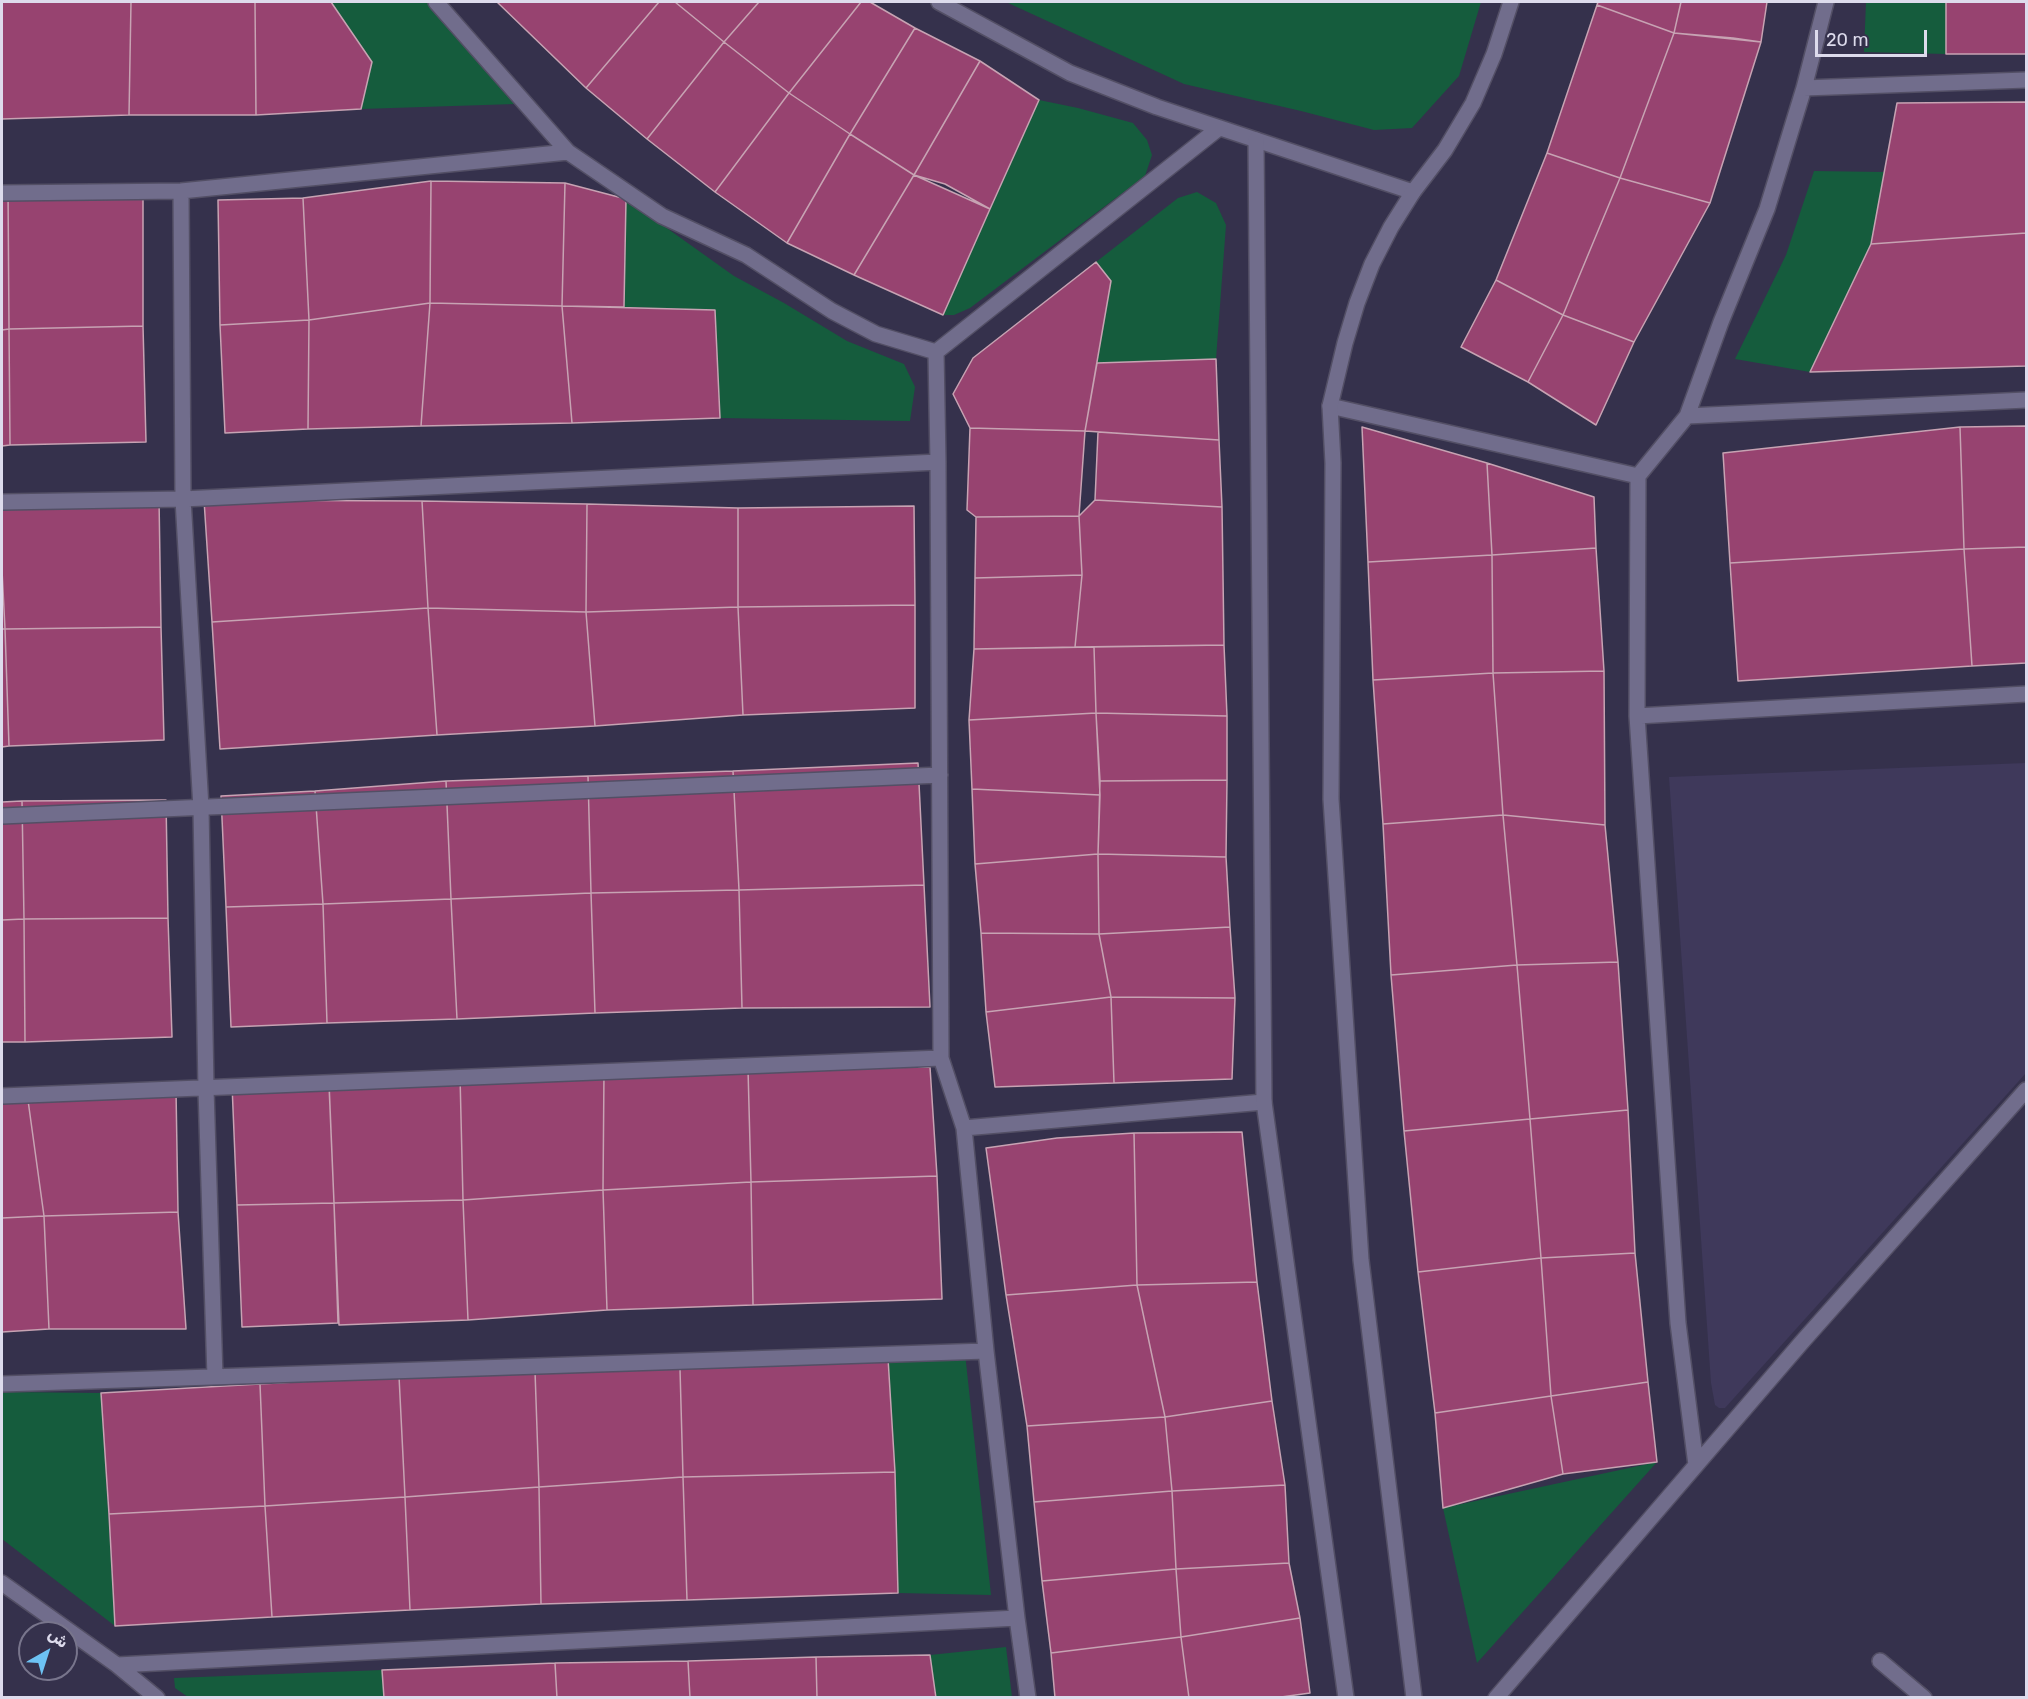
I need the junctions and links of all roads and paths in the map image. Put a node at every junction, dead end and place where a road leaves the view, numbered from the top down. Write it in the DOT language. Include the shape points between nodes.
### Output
graph roads {
  1 [pos="436,2"];
  2 [pos="939,2"];
  3 [pos="1511,2"];
  4 [pos="1826,2"];
  5 [pos="2026,80"];
  6 [pos="1804,88"];
  7 [pos="1219,128"];
  8 [pos="1256,140"];
  9 [pos="568,152"];
  10 [pos="181,191"];
  11 [pos="1413,192"];
  12 [pos="2,193"];
  13 [pos="936,352"];
  14 [pos="2026,400"];
  15 [pos="1330,406"];
  16 [pos="1687,416"];
  17 [pos="938,462"];
  18 [pos="1638,476"];
  19 [pos="183,499"];
  20 [pos="2,502"];
  21 [pos="2026,694"];
  22 [pos="1637,717"];
  23 [pos="940,775"];
  24 [pos="201,808"];
  25 [pos="2,816"];
  26 [pos="941,1058"];
  27 [pos="206,1089"];
  28 [pos="2026,1090"];
  29 [pos="2,1096"];
  30 [pos="1264,1102"];
  31 [pos="964,1128"];
  32 [pos="986,1350"];
  33 [pos="215,1377"];
  34 [pos="2,1384"];
  35 [pos="1696,1465"];
  36 [pos="2,1583"];
  37 [pos="1017,1617"];
  38 [pos="1880,1661"];
  39 [pos="117,1665"];
  40 [pos="158,1698"];
  41 [pos="1028,1698"];
  42 [pos="1346,1698"];
  43 [pos="1414,1698"];
  44 [pos="1496,1698"];
  45 [pos="1924,1698"];
  1 -- 9 [label="street"];
  2 -- 7 [label="street" via="1070,73"];
  3 -- 11 [label="street" via="1473,103 1445,150"];
  4 -- 6 [label="street"];
  5 -- 6 [label="street"];
  6 -- 16 [label="street" via="1767,210"];
  7 -- 8 [label="street"];
  7 -- 13 [label="street"];
  8 -- 11 [label="street"];
  8 -- 30 [label="street"];
  9 -- 10 [label="street"];
  9 -- 13 [label="street" via="662,216 746,255 832,311 876,334"];
  10 -- 12 [label="street"];
  10 -- 19 [label="street"];
  11 -- 15 [label="street" via="1372,264 1354,313"];
  13 -- 17 [label="street"];
  14 -- 16 [label="street"];
  15 -- 18 [label="street"];
  15 -- 43 [label="street" via="1331,799 1361,1260"];
  16 -- 18 [label="street"];
  17 -- 19 [label="street"];
  17 -- 23 [label="street"];
  18 -- 22 [label="street"];
  19 -- 20 [label="street"];
  19 -- 24 [label="street"];
  21 -- 22 [label="street"];
  22 -- 35 [label="street" via="1678,1323"];
  23 -- 24 [label="street"];
  23 -- 26 [label="street"];
  24 -- 25 [label="street"];
  24 -- 27 [label="street"];
  26 -- 27 [label="street"];
  26 -- 31 [label="street"];
  27 -- 29 [label="street"];
  27 -- 33 [label="street"];
  28 -- 35 [label="street"];
  30 -- 31 [label="street"];
  30 -- 42 [label="street"];
  31 -- 32 [label="street"];
  32 -- 33 [label="street"];
  32 -- 37 [label="street"];
  33 -- 34 [label="street"];
  35 -- 44 [label="street"];
  36 -- 39 [label="street"];
  37 -- 39 [label="street"];
  37 -- 41 [label="street"];
  38 -- 45 [label="street"];
  39 -- 40 [label="street"];
}
